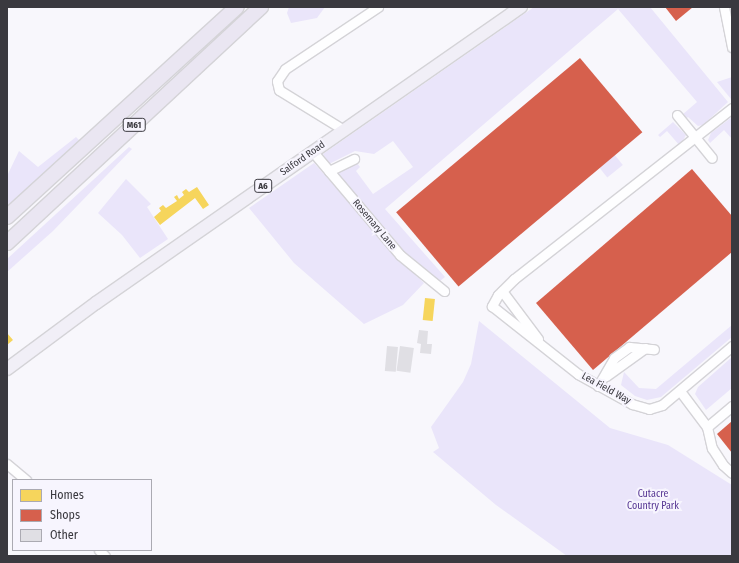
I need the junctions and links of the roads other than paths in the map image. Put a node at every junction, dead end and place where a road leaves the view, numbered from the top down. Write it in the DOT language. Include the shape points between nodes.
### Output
graph roads {
  1 [pos="237,7"];
  2 [pos="261,7"];
  3 [pos="268,7"];
  4 [pos="378,7"];
  5 [pos="522,7"];
  6 [pos="724,7"];
  7 [pos="732,46"];
  8 [pos="211,53"];
  9 [pos="732,108"];
  10 [pos="677,115"];
  11 [pos="344,130"];
  12 [pos="697,138"];
  13 [pos="313,152"];
  14 [pos="712,158"];
  15 [pos="354,159"];
  16 [pos="329,171"];
  17 [pos="7,217"];
  18 [pos="7,243"];
  19 [pos="444,291"];
  20 [pos="502,291"];
  21 [pos="732,346"];
  22 [pos="650,349"];
  23 [pos="548,352"];
  24 [pos="7,369"];
  25 [pos="600,382"];
  26 [pos="680,391"];
  27 [pos="732,406"];
  28 [pos="707,426"];
  29 [pos="7,464"];
  30 [pos="732,474"];
  31 [pos="25,479"];
  1 -- 17 [label="highway, M61"];
  2 -- 8 [label="highway, M61"];
  3 -- 8 [label="highway, M61"];
  4 -- 11 [label="street" via="285,69 277,81 279,90"];
  5 -- 11 [label="main road, Salford Road / A6"];
  6 -- 7 [label="street"];
  8 -- 18 [label="highway, M61"];
  9 -- 12 [label="street"];
  10 -- 12 [label="street"];
  11 -- 13 [label="main road, Salford Road / A6"];
  12 -- 14 [label="street"];
  12 -- 20 [label="street" via="533,263"];
  13 -- 16 [label="street, Rosemary Lane"];
  13 -- 24 [label="main road, Salford Road / A6" via="96,302"];
  15 -- 16 [label="street"];
  16 -- 19 [label="street, Rosemary Lane" via="400,255"];
  20 -- 23 [label="street"];
  20 -- 23 [label="street, Lea Field Way" via="492,306"];
  21 -- 26 [label="street, Lea Field Way"];
  22 -- 25 [label="street" via="629,347 614,358"];
  23 -- 25 [label="street, Lea Field Way"];
  25 -- 26 [label="street, Lea Field Way" via="632,404 649,409 662,405"];
  26 -- 28 [label="street"];
  27 -- 28 [label="street"];
  28 -- 30 [label="street" via="712,448 723,466"];
  29 -- 31 [label="street"];
}
